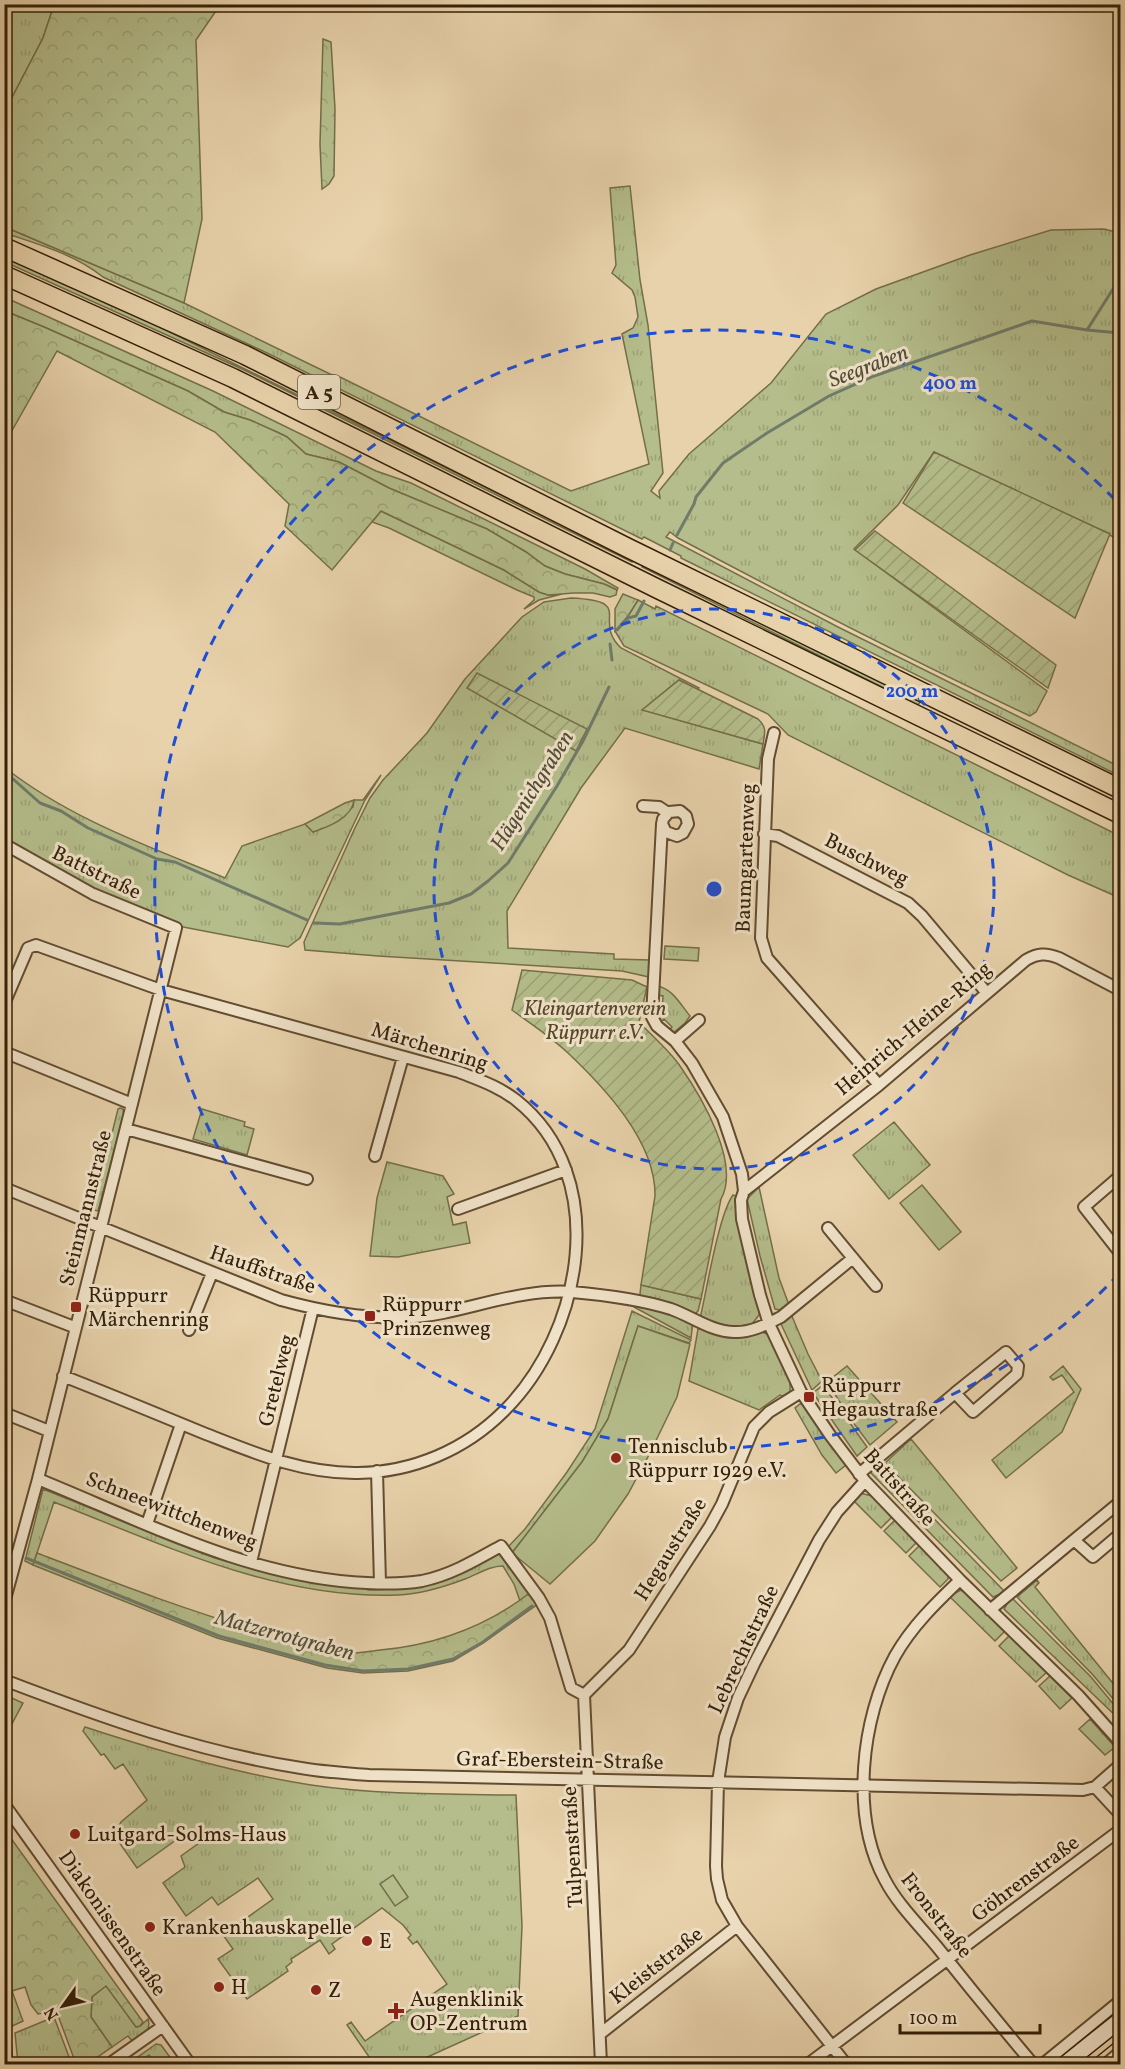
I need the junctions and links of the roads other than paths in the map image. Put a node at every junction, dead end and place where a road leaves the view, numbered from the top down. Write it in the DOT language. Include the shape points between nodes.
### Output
graph roads {
  1 [pos="4,247"];
  2 [pos="4,275"];
  3 [pos="774,733"];
  4 [pos="1120,789"];
  5 [pos="643,806"];
  6 [pos="668,813"];
  7 [pos="1120,814"];
  8 [pos="662,824"];
  9 [pos="764,834"];
  10 [pos="4,844"];
  11 [pos="176,928"];
  12 [pos="161,990"];
  13 [pos="1120,990"];
  14 [pos="986,993"];
  15 [pos="4,1004"];
  16 [pos="699,1020"];
  17 [pos="675,1041"];
  18 [pos="4,1052"];
  19 [pos="403,1057"];
  20 [pos="879,1085"];
  21 [pos="132,1104"];
  22 [pos="126,1129"];
  23 [pos="375,1156"];
  24 [pos="566,1170"];
  25 [pos="1120,1176"];
  26 [pos="307,1179"];
  27 [pos="4,1188"];
  28 [pos="744,1191"];
  29 [pos="458,1209"];
  30 [pos="101,1228"];
  31 [pos="828,1228"];
  32 [pos="1120,1253"];
  33 [pos="853,1258"];
  34 [pos="212,1273"];
  35 [pos="876,1286"];
  36 [pos="570,1292"];
  37 [pos="4,1300"];
  38 [pos="313,1308"];
  39 [pos="769,1324"];
  40 [pos="74,1328"];
  41 [pos="189,1330"];
  42 [pos="63,1376"];
  43 [pos="801,1392"];
  44 [pos="955,1393"];
  45 [pos="4,1413"];
  46 [pos="181,1424"];
  47 [pos="49,1431"];
  48 [pos="276,1460"];
  49 [pos="377,1471"];
  50 [pos="862,1477"];
  51 [pos="38,1479"];
  52 [pos="1120,1502"];
  53 [pos="147,1524"];
  54 [pos="1120,1534"];
  55 [pos="1074,1540"];
  56 [pos="251,1562"];
  57 [pos="960,1580"];
  58 [pos="380,1583"];
  59 [pos="4,1603"];
  60 [pos="990,1610"];
  61 [pos="4,1680"];
  62 [pos="584,1695"];
  63 [pos="1120,1742"];
  64 [pos="1120,1765"];
  65 [pos="589,1780"];
  66 [pos="718,1782"];
  67 [pos="865,1786"];
  68 [pos="1095,1786"];
  69 [pos="4,1804"];
  70 [pos="1120,1814"];
  71 [pos="1120,1830"];
  72 [pos="737,1926"];
  73 [pos="947,1960"];
  74 [pos="1120,2001"];
  75 [pos="1120,2020"];
  76 [pos="163,2026"];
  77 [pos="600,2034"];
  78 [pos="832,2046"];
  79 [pos="1120,2052"];
  80 [pos="110,2064"];
  81 [pos="190,2064"];
  82 [pos="601,2064"];
  83 [pos="808,2064"];
  84 [pos="846,2064"];
  85 [pos="1033,2064"];
  86 [pos="1043,2064"];
  87 [pos="1065,2064"];
  88 [pos="1106,2064"];
  1 -- 4 [label="highway, A 5" via="245,355"];
  2 -- 7 [label="highway, A 5" via="233,378"];
  3 -- 9 [label="street, Baumgartenweg" via="768,759"];
  5 -- 6 [label="street" via="659,807"];
  6 -- 8 [label="street"];
  6 -- 8 [label="street" via="683,813 687,828 681,835 673,836"];
  8 -- 17 [label="street, Battstraße" via="652,1017"];
  9 -- 14 [label="street, Buschweg" via="778,836 908,903"];
  9 -- 20 [label="street, Baumgartenweg" via="761,938 767,958"];
  10 -- 11 [label="street, Battstraße" via="93,894"];
  11 -- 12 [label="street, Steinmannstraße"];
  12 -- 15 [label="street, Märchenring" via="31,945"];
  12 -- 19 [label="street, Märchenring"];
  12 -- 21 [label="street, Steinmannstraße"];
  13 -- 14 [label="street, Heinrich-Heine-Ring" via="1059,958 1042,954 1026,960"];
  14 -- 20 [label="street, Heinrich-Heine-Ring"];
  16 -- 17 [label="street"];
  17 -- 28 [label="street, Battstraße" via="723,1117"];
  18 -- 21 [label="street"];
  19 -- 23 [label="street"];
  19 -- 24 [label="street, Märchenring" via="459,1072 506,1093 541,1125"];
  20 -- 28 [label="street, Heinrich-Heine-Ring"];
  21 -- 22 [label="street, Steinmannstraße"];
  22 -- 26 [label="street"];
  22 -- 30 [label="street, Steinmannstraße"];
  24 -- 29 [label="street"];
  24 -- 36 [label="street, Märchenring" via="576,1235"];
  25 -- 32 [label="street" via="1084,1207"];
  27 -- 30 [label="street, Hauffstraße"];
  28 -- 39 [label="street, Battstraße" via="742,1219"];
  30 -- 34 [label="street, Hauffstraße"];
  30 -- 40 [label="street, Steinmannstraße"];
  31 -- 33 [label="street"];
  33 -- 35 [label="street"];
  33 -- 39 [label="street, Hauffstraße"];
  34 -- 38 [label="street, Hauffstraße"];
  34 -- 41 [label="street"];
  36 -- 38 [label="street, Hauffstraße" via="530,1293 420,1316 379,1316"];
  36 -- 39 [label="street, Hauffstraße" via="641,1301 731,1332"];
  36 -- 49 [label="street, Märchenring" via="544,1358 503,1413 436,1458"];
  37 -- 40 [label="street"];
  38 -- 48 [label="street, Gretelweg"];
  39 -- 43 [label="street, Battstraße"];
  40 -- 42 [label="street, Steinmannstraße"];
  42 -- 46 [label="street, Märchenring"];
  42 -- 47 [label="street, Steinmannstraße"];
  43 -- 50 [label="street, Battstraße"];
  43 -- 62 [label="street, Hegaustraße" via="769,1412 754,1427 710,1526 633,1644"];
  44 -- 44 [label="street, Lebrechtstraße" via="1006,1352 1018,1366 1017,1374 973,1412"];
  44 -- 50 [label="street, Lebrechtstraße"];
  45 -- 47 [label="street"];
  46 -- 48 [label="street, Märchenring"];
  46 -- 53 [label="street"];
  47 -- 51 [label="street, Steinmannstraße"];
  48 -- 49 [label="street, Märchenring" via="325,1471"];
  48 -- 56 [label="street, Gretelweg"];
  49 -- 58 [label="street"];
  50 -- 57 [label="street, Battstraße"];
  50 -- 66 [label="street, Lebrechtstraße" via="824,1532 754,1664 731,1717"];
  51 -- 53 [label="street, Schneewittchenweg"];
  51 -- 59 [label="street, Steinmannstraße"];
  52 -- 55 [label="street"];
  53 -- 56 [label="street, Schneewittchenweg"];
  54 -- 55 [label="street" via="1093,1557"];
  55 -- 60 [label="street"];
  56 -- 58 [label="street, Schneewittchenweg" via="325,1579"];
  57 -- 60 [label="street, Battstraße"];
  57 -- 67 [label="street, Fronstraße" via="923,1616 889,1669 870,1724"];
  58 -- 62 [label="street, Schneewittchenweg" via="422,1581 448,1574 501,1546 550,1618 571,1688"];
  60 -- 63 [label="street, Battstraße" via="1078,1695"];
  61 -- 65 [label="street, Graf-Eberstein-Straße" via="141,1730 216,1751 301,1768 369,1775"];
  62 -- 65 [label="street, Tulpenstraße"];
  64 -- 68 [label="street"];
  65 -- 66 [label="street, Graf-Eberstein-Straße"];
  65 -- 77 [label="street, Tulpenstraße"];
  66 -- 67 [label="street, Graf-Eberstein-Straße"];
  66 -- 72 [label="street, Lebrechtstraße" via="717,1880 722,1900"];
  67 -- 68 [label="street, Graf-Eberstein-Straße" via="1083,1790"];
  67 -- 73 [label="street, Fronstraße" via="867,1831 878,1866 892,1891"];
  68 -- 70 [label="street"];
  69 -- 76 [label="street, Diakonissenstraße"];
  71 -- 73 [label="street, Göhrenstraße"];
  72 -- 77 [label="street, Kleiststraße"];
  72 -- 78 [label="street, Lebrechtstraße"];
  73 -- 78 [label="street, Göhrenstraße"];
  73 -- 85 [label="street, Fronstraße"];
  74 -- 86 [label="street"];
  75 -- 87 [label="main road"];
  76 -- 80 [label="street"];
  76 -- 81 [label="street, Diakonissenstraße"];
  77 -- 82 [label="street, Tulpenstraße"];
  78 -- 83 [label="street, Göhrenstraße"];
  78 -- 84 [label="street, Lebrechtstraße"];
  79 -- 88 [label="street"];
}
